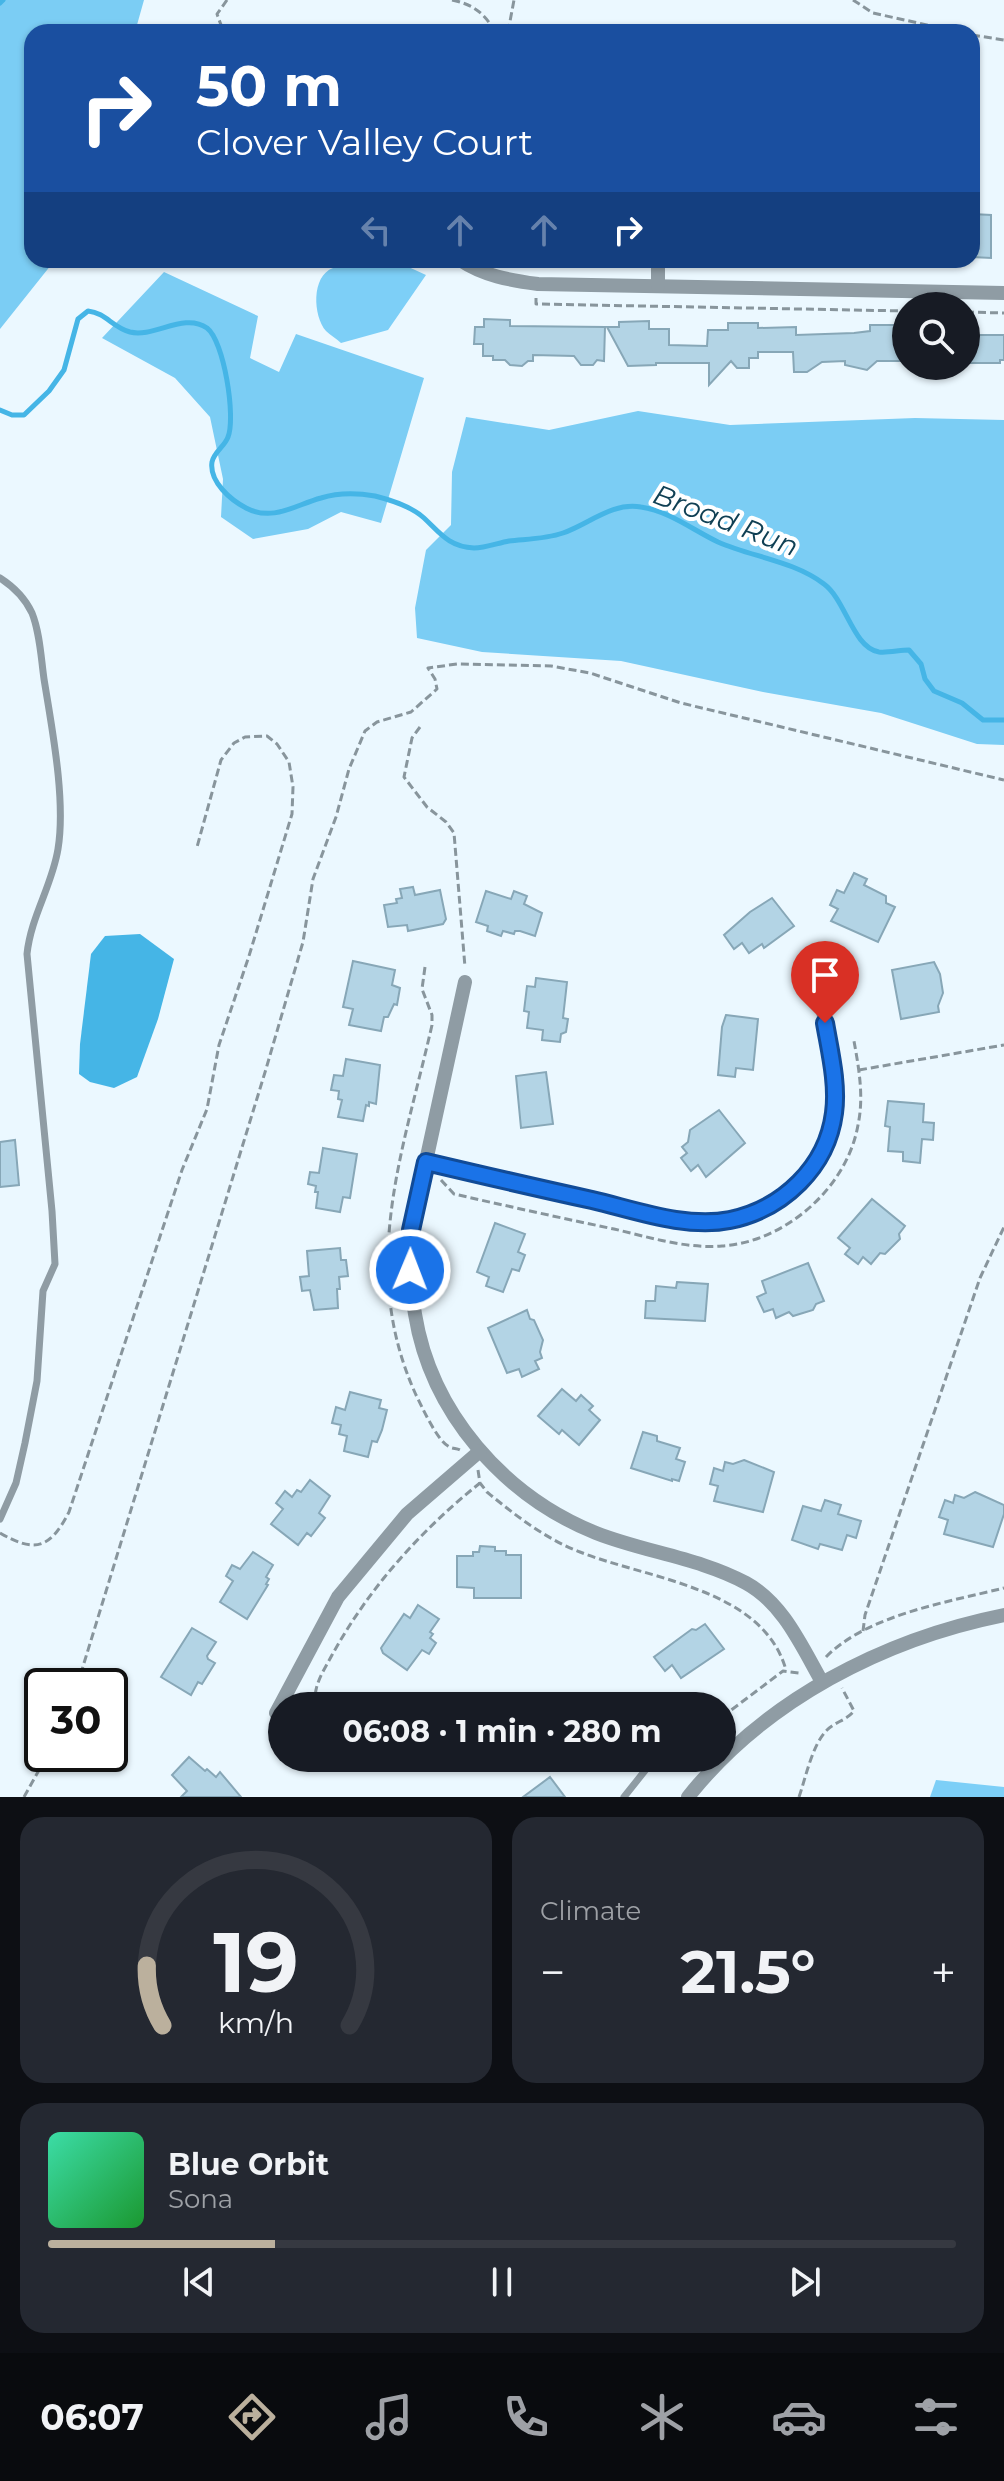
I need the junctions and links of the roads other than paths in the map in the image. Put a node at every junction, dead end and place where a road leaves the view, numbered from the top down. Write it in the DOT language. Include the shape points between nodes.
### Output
graph roads {
  1 [pos="472,268"];
  2 [pos="658,268"];
  3 [pos="658,286"];
  4 [pos="1004,293"];
  5 [pos="0,578"];
  6 [pos="465,982"];
  7 [pos="821,1000"];
  8 [pos="424,1169"];
  9 [pos="475,1455"];
  10 [pos="0,1519"];
  11 [pos="1004,1615"];
  12 [pos="828,1679"];
  13 [pos="287,1692"];
  14 [pos="736,1739"];
  15 [pos="644,1772"];
  16 [pos="707,1772"];
  17 [pos="624,1797"];
  18 [pos="688,1797"];
  1 -- 3 [label="street" via="504,280 538,284"];
  2 -- 3 [label="street"];
  3 -- 4 [label="street"];
  5 -- 10 [label="lane" via="23,598 36,627 60,811 58,849 32,921 27,954 55,1264 43,1291 37,1381 20,1465"];
  6 -- 8 [label="street"];
  7 -- 8 [label="street" via="834,1087 834,1114 825,1144 810,1173 791,1191 750,1214 730,1220 684,1220"];
  8 -- 9 [label="street" via="411,1230 415,1314 444,1399"];
  9 -- 12 [label="street" via="573,1523 747,1583 774,1605 812,1666"];
  9 -- 13 [label="street" via="407,1514 338,1597"];
  11 -- 12 [label="street" via="911,1640"];
  12 -- 14 [label="street"];
  15 -- 17 [label="lane"];
  16 -- 18 [label="street"];
}
